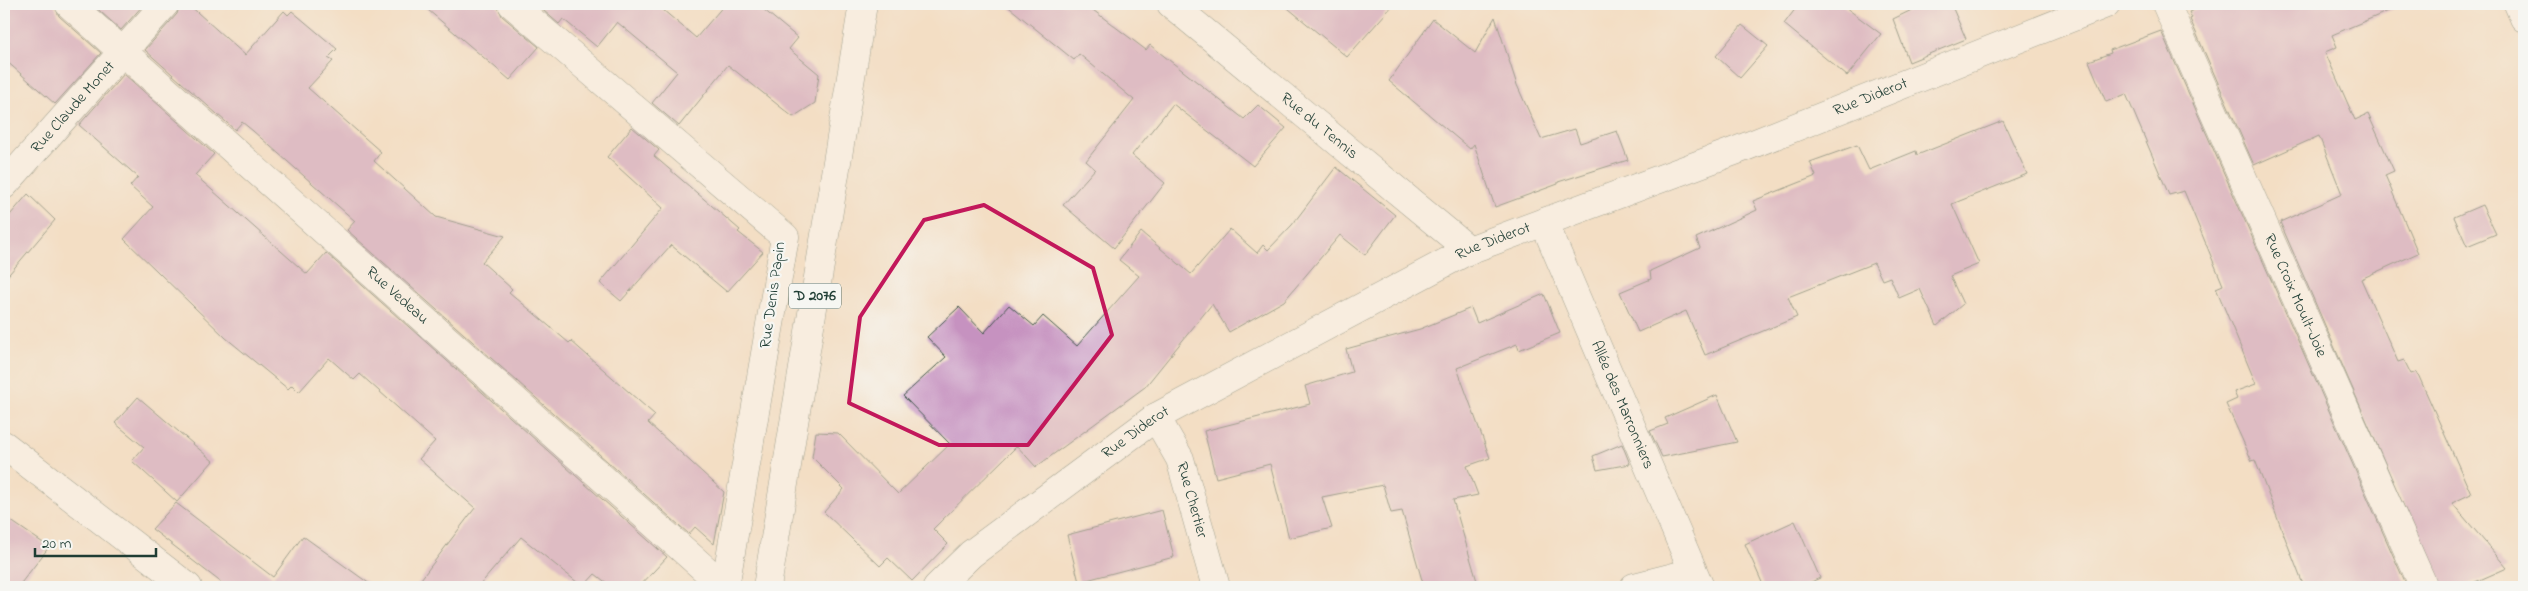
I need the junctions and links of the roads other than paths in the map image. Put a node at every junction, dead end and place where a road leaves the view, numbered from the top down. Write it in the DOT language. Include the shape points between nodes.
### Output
graph roads {
  1 [pos="69,4"];
  2 [pos="165,4"];
  3 [pos="512,4"];
  4 [pos="863,4"];
  5 [pos="1170,4"];
  6 [pos="2106,4"];
  7 [pos="2166,4"];
  8 [pos="2518,4"];
  9 [pos="2524,18"];
  10 [pos="123,51"];
  11 [pos="4,185"];
  12 [pos="1544,222"];
  13 [pos="1469,250"];
  14 [pos="1156,417"];
  15 [pos="4,445"];
  16 [pos="1697,580"];
  17 [pos="188,587"];
  18 [pos="725,587"];
  19 [pos="767,587"];
  20 [pos="937,587"];
  21 [pos="1216,587"];
  22 [pos="1634,587"];
  23 [pos="2424,587"];
  1 -- 10 [label="street, Rue Vedeau"];
  2 -- 10 [label="street"];
  3 -- 18 [label="street, Rue Denis Papin" via="785,237"];
  4 -- 19 [label="street, D 2076"];
  5 -- 13 [label="street, Rue du Tennis"];
  6 -- 12 [label="street, Rue Diderot" via="1744,148"];
  7 -- 23 [label="street, Rue Croix Moult-Joie"];
  8 -- 9 [label="street"];
  10 -- 11 [label="street, Rue Claude Monet"];
  10 -- 18 [label="street, Rue Vedeau"];
  12 -- 13 [label="street, Rue Diderot"];
  12 -- 16 [label="street, Allée des Marronniers"];
  13 -- 14 [label="street, Rue Diderot"];
  14 -- 20 [label="street, Rue Diderot" via="971,554"];
  14 -- 21 [label="street, Rue Chertier" via="1180,459"];
  15 -- 17 [label="street"];
  16 -- 22 [label="street"];
}
